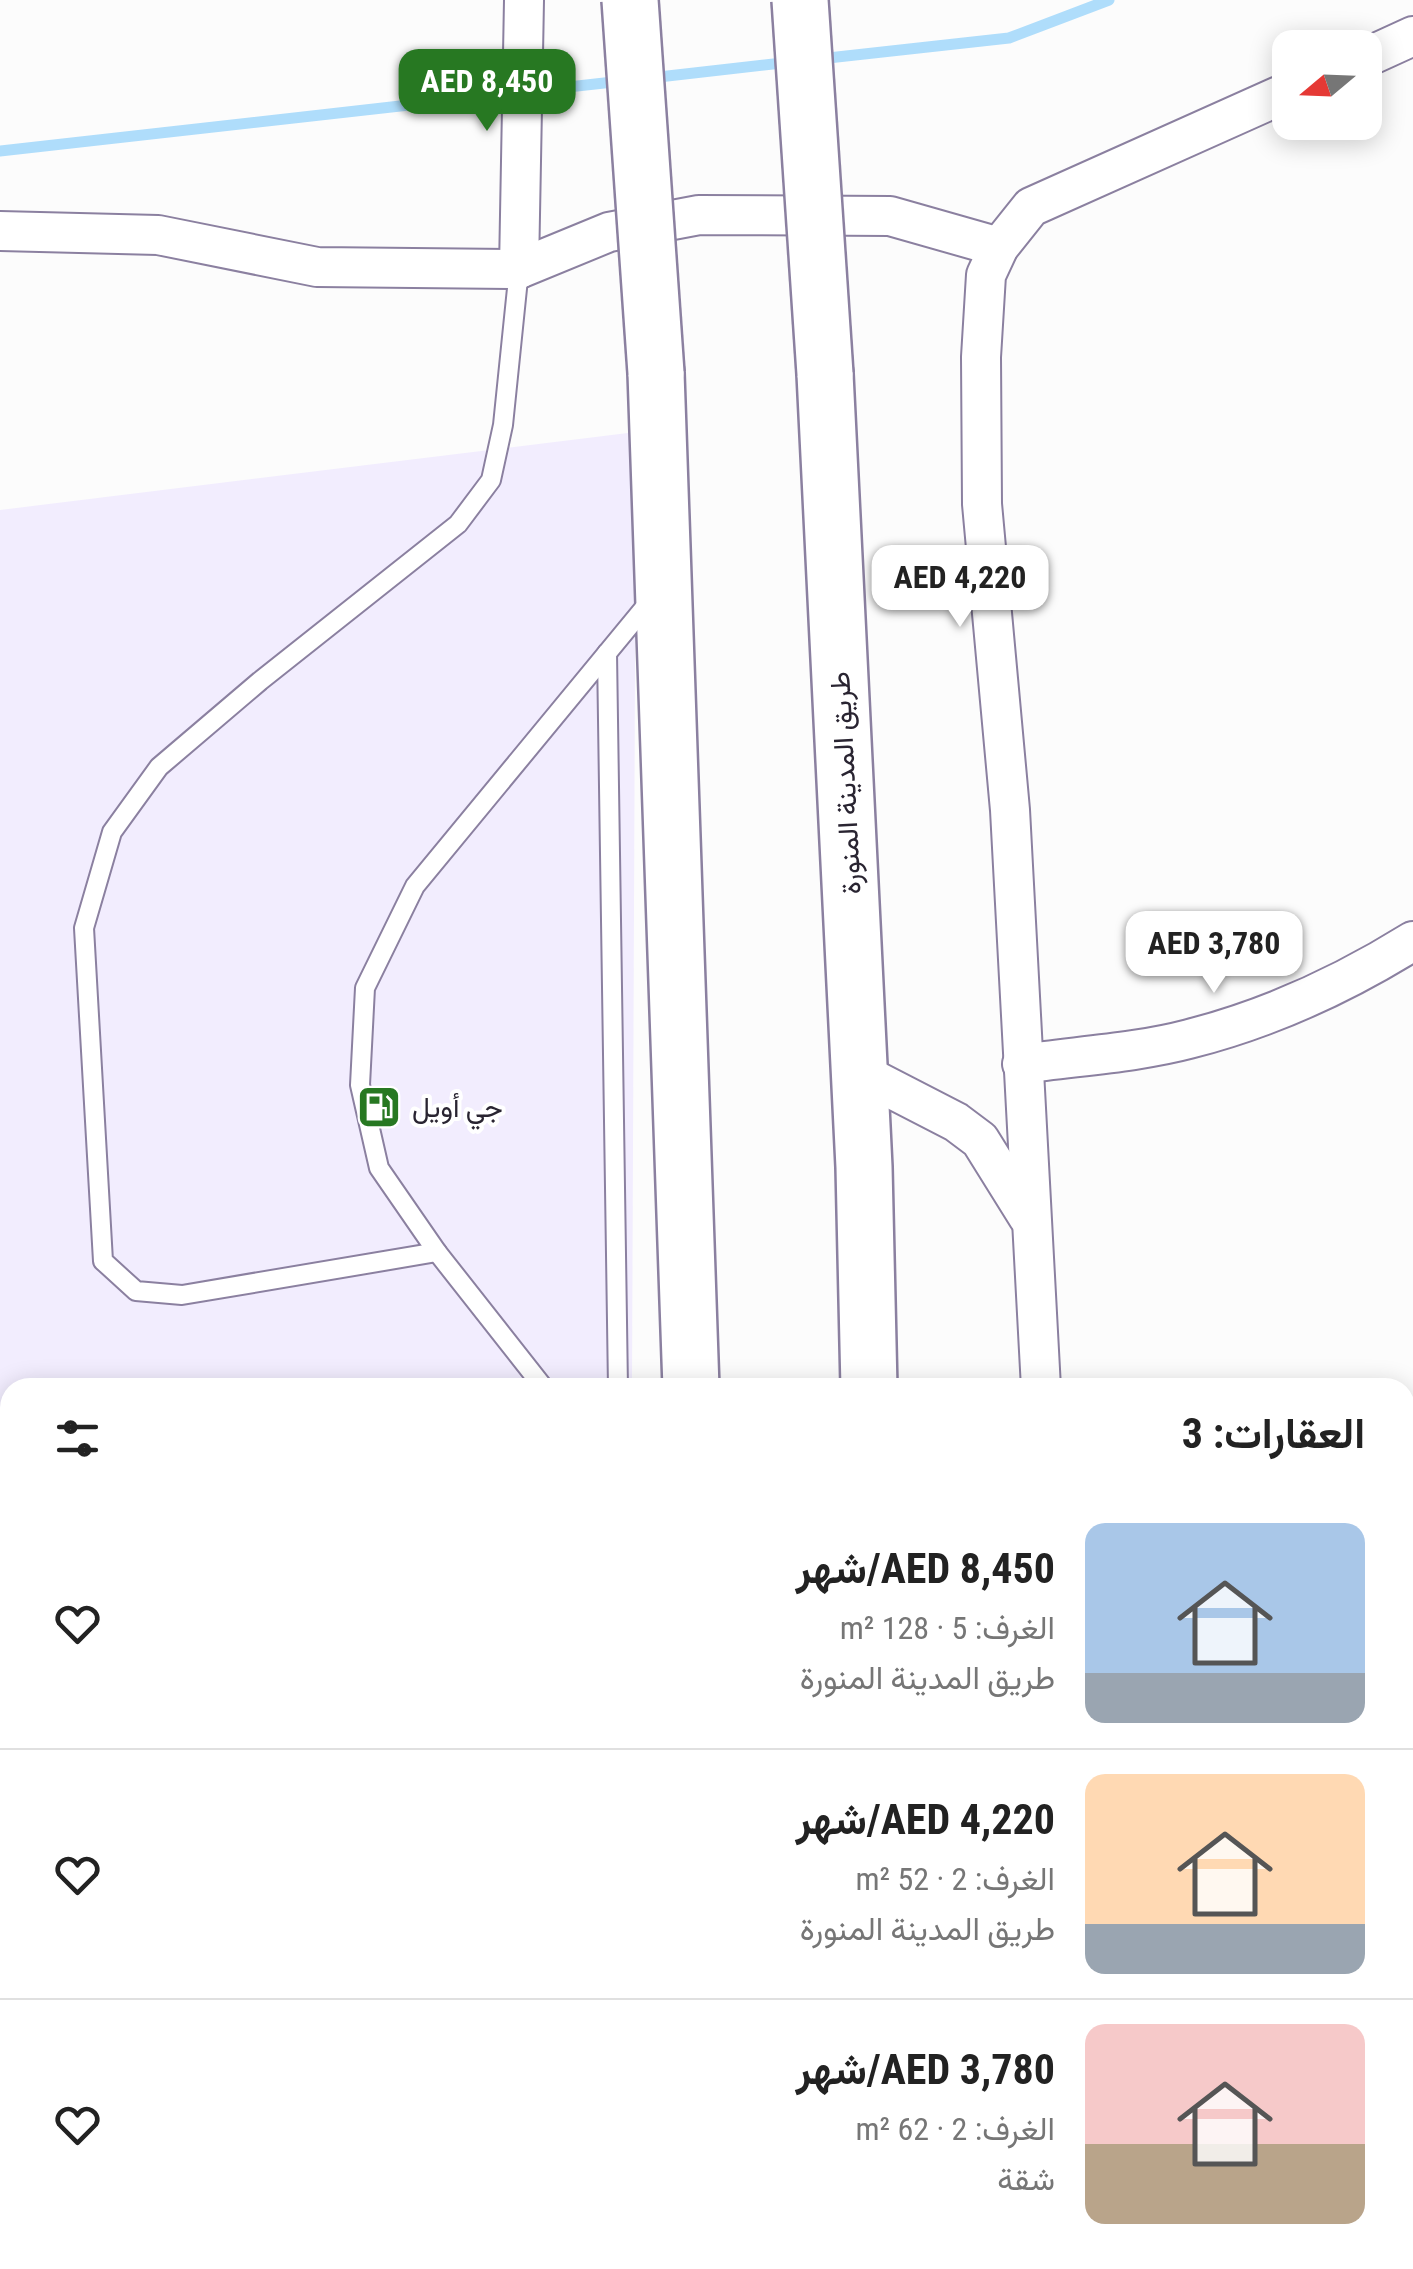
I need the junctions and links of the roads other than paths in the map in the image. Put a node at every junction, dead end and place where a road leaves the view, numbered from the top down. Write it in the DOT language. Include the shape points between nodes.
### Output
graph roads {
  1 [pos="524,0"];
  2 [pos="630,0"];
  3 [pos="800,0"];
  4 [pos="1413,36"];
  5 [pos="1382,50"];
  6 [pos="1272,99"];
  7 [pos="0,230"];
  8 [pos="998,246"];
  9 [pos="519,269"];
  10 [pos="663,585"];
  11 [pos="607,653"];
  12 [pos="1413,940"];
  13 [pos="1022,1064"];
  14 [pos="859,1072"];
  15 [pos="1032,1224"];
  16 [pos="436,1252"];
  17 [pos="536,1378"];
  18 [pos="618,1378"];
  19 [pos="692,1378"];
  20 [pos="869,1378"];
  21 [pos="1040,1378"];
  1 -- 9 [label="street"];
  2 -- 10 [label="highway, bridge"];
  3 -- 14 [label="highway, طريق المدينة المنورة, bridge"];
  4 -- 5 [label="street"];
  6 -- 8 [label="street" via="1032,206"];
  7 -- 9 [label="street" via="158,235 317,267"];
  8 -- 9 [label="street" via="890,216 699,215 609,232"];
  8 -- 13 [label="street" via="986,275 982,504 1010,810"];
  9 -- 16 [label="lane" via="491,480 458,524 159,767 112,832 84,928 103,1261 136,1292 182,1295"];
  10 -- 11 [label="lane"];
  10 -- 19 [label="highway"];
  11 -- 16 [label="lane" via="414,886 365,988 360,1085 379,1168"];
  11 -- 18 [label="lane"];
  12 -- 13 [label="street" via="1276,1011 1187,1040"];
  13 -- 15 [label="street"];
  14 -- 15 [label="street" via="980,1140"];
  14 -- 20 [label="highway, طريق المدينة المنورة"];
  15 -- 21 [label="street"];
  16 -- 17 [label="lane"];
}
